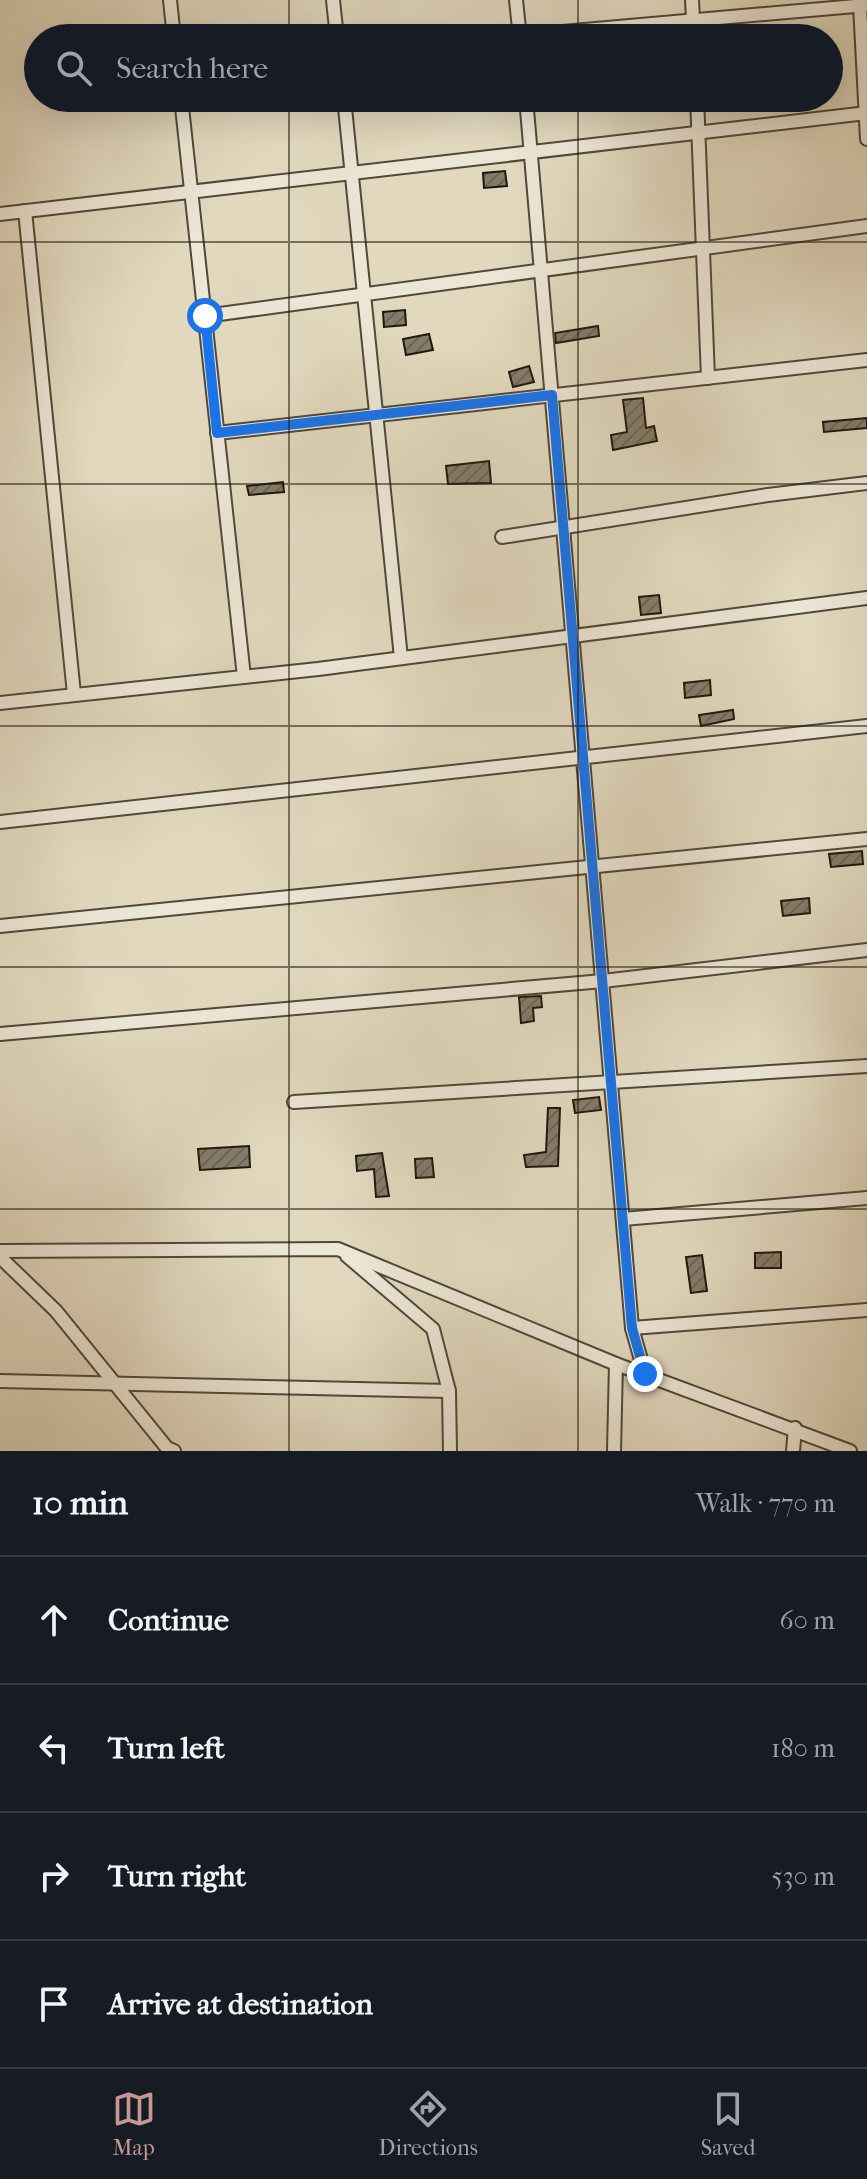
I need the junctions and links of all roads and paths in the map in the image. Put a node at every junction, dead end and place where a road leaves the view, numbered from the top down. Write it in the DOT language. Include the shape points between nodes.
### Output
graph roads {
  1 [pos="170,0"];
  2 [pos="333,0"];
  3 [pos="516,0"];
  4 [pos="692,0"];
  5 [pos="864,5"];
  6 [pos="693,20"];
  7 [pos="173,24"];
  8 [pos="336,24"];
  9 [pos="519,24"];
  10 [pos="652,24"];
  11 [pos="693,24"];
  12 [pos="183,112"];
  13 [pos="345,112"];
  14 [pos="527,112"];
  15 [pos="697,112"];
  16 [pos="866,113"];
  17 [pos="698,133"];
  18 [pos="867,139"];
  19 [pos="531,152"];
  20 [pos="352,173"];
  21 [pos="192,192"];
  22 [pos="25,211"];
  23 [pos="0,214"];
  24 [pos="867,226"];
  25 [pos="703,249"];
  26 [pos="542,271"];
  27 [pos="365,295"];
  28 [pos="205,316"];
  29 [pos="867,360"];
  30 [pos="708,378"];
  31 [pos="552,395"];
  32 [pos="376,415"];
  33 [pos="217,433"];
  34 [pos="867,483"];
  35 [pos="564,527"];
  36 [pos="502,537"];
  37 [pos="867,598"];
  38 [pos="575,635"];
  39 [pos="401,658"];
  40 [pos="244,677"];
  41 [pos="74,694"];
  42 [pos="0,703"];
  43 [pos="867,726"];
  44 [pos="583,756"];
  45 [pos="0,822"];
  46 [pos="867,839"];
  47 [pos="593,866"];
  48 [pos="0,926"];
  49 [pos="867,950"];
  50 [pos="603,981"];
  51 [pos="0,1034"];
  52 [pos="867,1066"];
  53 [pos="611,1082"];
  54 [pos="294,1102"];
  55 [pos="867,1198"];
  56 [pos="623,1219"];
  57 [pos="338,1249"];
  58 [pos="0,1254"];
  59 [pos="867,1310"];
  60 [pos="632,1328"];
  61 [pos="616,1364"];
  62 [pos="645,1374"];
  63 [pos="0,1381"];
  64 [pos="111,1383"];
  65 [pos="449,1391"];
  66 [pos="795,1428"];
  67 [pos="174,1451"];
  68 [pos="450,1451"];
  69 [pos="614,1451"];
  70 [pos="793,1451"];
  71 [pos="850,1451"];
  1 -- 7 [label="street"];
  2 -- 8 [label="street"];
  3 -- 9 [label="street"];
  4 -- 6 [label="street"];
  5 -- 6 [label="street"];
  5 -- 16 [label="street"];
  6 -- 10 [label="street"];
  6 -- 11 [label="street"];
  12 -- 21 [label="street"];
  13 -- 20 [label="street"];
  14 -- 19 [label="street"];
  15 -- 17 [label="street"];
  16 -- 17 [label="street"];
  16 -- 18 [label="street"];
  17 -- 19 [label="street"];
  17 -- 25 [label="street"];
  19 -- 20 [label="street"];
  19 -- 26 [label="street"];
  20 -- 21 [label="street"];
  20 -- 27 [label="street"];
  21 -- 22 [label="street"];
  21 -- 28 [label="street"];
  22 -- 23 [label="street"];
  22 -- 41 [label="street"];
  24 -- 25 [label="street"];
  25 -- 26 [label="street"];
  25 -- 30 [label="street"];
  26 -- 27 [label="street"];
  26 -- 31 [label="street"];
  27 -- 28 [label="street"];
  27 -- 32 [label="street"];
  28 -- 33 [label="street"];
  29 -- 30 [label="street"];
  30 -- 31 [label="street"];
  31 -- 32 [label="street"];
  31 -- 35 [label="street"];
  32 -- 33 [label="street"];
  32 -- 39 [label="street"];
  33 -- 40 [label="street"];
  34 -- 35 [label="street"];
  35 -- 36 [label="street"];
  35 -- 38 [label="street"];
  37 -- 38 [label="street"];
  38 -- 39 [label="street"];
  38 -- 44 [label="street"];
  39 -- 40 [label="street"];
  40 -- 41 [label="street"];
  41 -- 42 [label="street"];
  43 -- 44 [label="street"];
  44 -- 45 [label="street"];
  44 -- 47 [label="street"];
  46 -- 47 [label="street"];
  47 -- 48 [label="street"];
  47 -- 50 [label="street"];
  49 -- 50 [label="street"];
  50 -- 51 [label="street"];
  50 -- 53 [label="street"];
  52 -- 53 [label="street"];
  53 -- 54 [label="street"];
  53 -- 56 [label="street"];
  55 -- 56 [label="street"];
  56 -- 60 [label="street"];
  57 -- 58 [label="street"];
  57 -- 61 [label="street"];
  57 -- 65 [label="street" via="433,1329"];
  58 -- 64 [label="street" via="56,1311"];
  59 -- 60 [label="street"];
  60 -- 62 [label="street"];
  61 -- 62 [label="street"];
  61 -- 69 [label="street"];
  62 -- 66 [label="street"];
  63 -- 64 [label="street"];
  64 -- 65 [label="street"];
  64 -- 67 [label="street"];
  65 -- 68 [label="street"];
  66 -- 70 [label="street"];
  66 -- 71 [label="street"];
}
